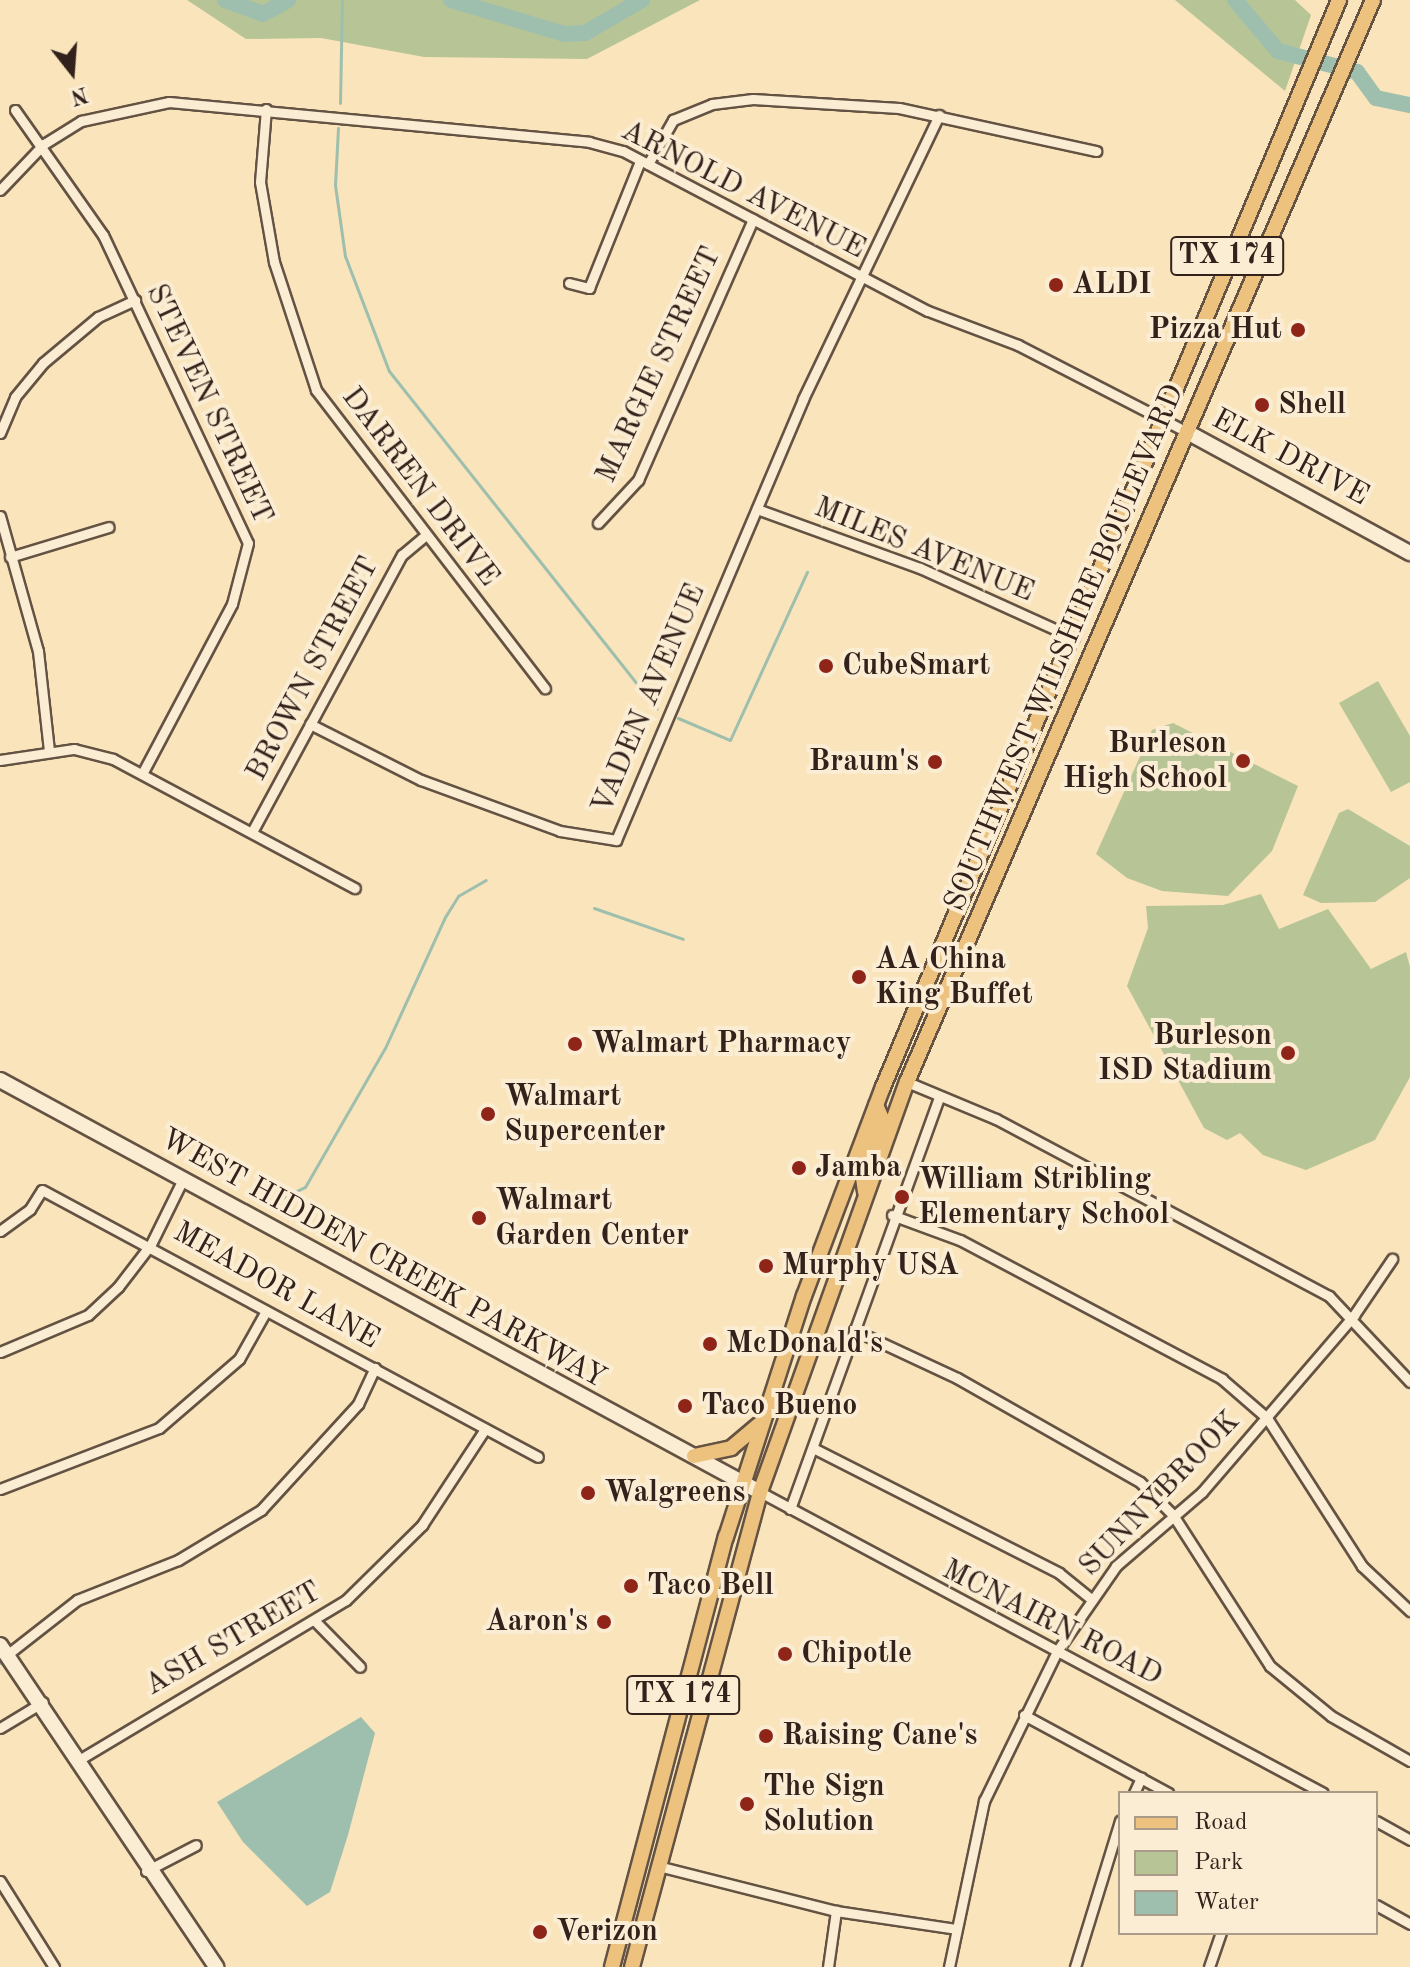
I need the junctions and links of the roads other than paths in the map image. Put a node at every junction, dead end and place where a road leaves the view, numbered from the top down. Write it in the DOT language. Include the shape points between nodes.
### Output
graph roads {
  1 [pos="1339,0"];
  2 [pos="1373,0"];
  3 [pos="266,109"];
  4 [pos="15,110"];
  5 [pos="939,115"];
  6 [pos="44,144"];
  7 [pos="1096,151"];
  8 [pos="644,162"];
  9 [pos="0,190"];
  10 [pos="753,219"];
  11 [pos="863,277"];
  12 [pos="569,283"];
  13 [pos="135,300"];
  14 [pos="1160,420"];
  15 [pos="1187,432"];
  16 [pos="0,433"];
  17 [pos="757,509"];
  18 [pos="0,516"];
  19 [pos="598,523"];
  20 [pos="109,527"];
  21 [pos="425,536"];
  22 [pos="1410,553"];
  23 [pos="10,557"];
  24 [pos="1074,638"];
  25 [pos="545,688"];
  26 [pos="310,724"];
  27 [pos="49,750"];
  28 [pos="0,760"];
  29 [pos="142,774"];
  30 [pos="252,832"];
  31 [pos="355,888"];
  32 [pos="955,916"];
  33 [pos="974,924"];
  34 [pos="0,1080"];
  35 [pos="907,1082"];
  36 [pos="939,1098"];
  37 [pos="876,1105"];
  38 [pos="183,1179"];
  39 [pos="865,1192"];
  40 [pos="892,1215"];
  41 [pos="0,1231"];
  42 [pos="151,1244"];
  43 [pos="1392,1259"];
  44 [pos="266,1311"];
  45 [pos="1354,1315"];
  46 [pos="854,1330"];
  47 [pos="0,1352"];
  48 [pos="375,1368"];
  49 [pos="1410,1382"];
  50 [pos="1267,1418"];
  51 [pos="763,1421"];
  52 [pos="485,1429"];
  53 [pos="813,1448"];
  54 [pos="694,1456"];
  55 [pos="538,1457"];
  56 [pos="743,1483"];
  57 [pos="0,1489"];
  58 [pos="760,1492"];
  59 [pos="790,1509"];
  60 [pos="1173,1515"];
  61 [pos="1091,1599"];
  62 [pos="1410,1611"];
  63 [pos="315,1621"];
  64 [pos="4,1649"];
  65 [pos="1057,1651"];
  66 [pos="360,1667"];
  67 [pos="43,1702"];
  68 [pos="1024,1715"];
  69 [pos="0,1728"];
  70 [pos="77,1761"];
  71 [pos="1410,1761"];
  72 [pos="1141,1778"];
  73 [pos="1135,1791"];
  74 [pos="1164,1791"];
  75 [pos="1319,1791"];
  76 [pos="1378,1822"];
  77 [pos="1118,1827"];
  78 [pos="1410,1840"];
  79 [pos="196,1845"];
  80 [pos="658,1866"];
  81 [pos="146,1871"];
  82 [pos="0,1881"];
  83 [pos="1378,1906"];
  84 [pos="836,1911"];
  85 [pos="1410,1924"];
  86 [pos="956,1929"];
  87 [pos="1220,1935"];
  88 [pos="54,1967"];
  89 [pos="216,1967"];
  90 [pos="612,1967"];
  91 [pos="632,1967"];
  92 [pos="828,1967"];
  93 [pos="949,1967"];
  94 [pos="1075,1967"];
  95 [pos="1209,1967"];
  1 -- 14 [label="main road, SOUTHWEST WILSHIRE BOULEVARD / TX 174"];
  2 -- 15 [label="main road, SOUTHWEST WILSHIRE BOULEVARD / TX 174"];
  3 -- 6 [label="street, ARNOLD AVENUE" via="129,106 81,121"];
  3 -- 8 [label="street, ARNOLD AVENUE" via="548,134"];
  3 -- 21 [label="street, DARREN DRIVE" via="260,182 295,334 316,390"];
  4 -- 6 [label="street, STEVEN STREET"];
  5 -- 7 [label="street"];
  5 -- 8 [label="street" via="823,102 712,104 673,120"];
  5 -- 11 [label="street, VADEN AVENUE"];
  6 -- 9 [label="street, ARNOLD AVENUE"];
  6 -- 13 [label="street, STEVEN STREET" via="79,192"];
  8 -- 10 [label="street, ARNOLD AVENUE"];
  8 -- 12 [label="street" via="589,288"];
  10 -- 11 [label="street, ARNOLD AVENUE"];
  10 -- 19 [label="street, MARGIE STREET" via="638,480"];
  11 -- 14 [label="street, ARNOLD AVENUE" via="1018,345"];
  11 -- 17 [label="street, VADEN AVENUE"];
  13 -- 16 [label="street" via="98,317 43,363 15,397"];
  13 -- 29 [label="street, STEVEN STREET" via="248,543 232,604"];
  14 -- 15 [label="street, ARNOLD AVENUE"];
  14 -- 24 [label="main road, SOUTHWEST WILSHIRE BOULEVARD / TX 174"];
  15 -- 22 [label="main road, ELK DRIVE"];
  15 -- 33 [label="main road, SOUTHWEST WILSHIRE BOULEVARD / TX 174"];
  17 -- 24 [label="street, MILES AVENUE" via="920,568"];
  17 -- 26 [label="street, VADEN AVENUE" via="616,840 560,831 421,780"];
  18 -- 23 [label="street"];
  20 -- 23 [label="street"];
  21 -- 25 [label="street, DARREN DRIVE"];
  21 -- 26 [label="street, BROWN STREET" via="402,555"];
  23 -- 27 [label="street" via="43,675"];
  24 -- 32 [label="main road, SOUTHWEST WILSHIRE BOULEVARD / TX 174"];
  26 -- 30 [label="street, BROWN STREET"];
  27 -- 28 [label="street"];
  27 -- 29 [label="street" via="93,752"];
  29 -- 30 [label="street"];
  30 -- 31 [label="street"];
  32 -- 33 [label="main road"];
  32 -- 37 [label="main road, SOUTHWEST WILSHIRE BOULEVARD / TX 174"];
  33 -- 35 [label="main road, SOUTHWEST WILSHIRE BOULEVARD / TX 174"];
  34 -- 38 [label="main road, WEST HIDDEN CREEK PARKWAY"];
  35 -- 36 [label="street"];
  35 -- 39 [label="main road, SOUTHWEST WILSHIRE BOULEVARD / TX 174"];
  36 -- 40 [label="street"];
  36 -- 45 [label="street" via="996,1119 1180,1212"];
  37 -- 39 [label="main road" via="882,1119 862,1171"];
  37 -- 51 [label="main road, SOUTHWEST WILSHIRE BOULEVARD / TX 174"];
  38 -- 42 [label="street"];
  38 -- 54 [label="main road, WEST HIDDEN CREEK PARKWAY"];
  39 -- 58 [label="main road, SOUTHWEST WILSHIRE BOULEVARD / TX 174"];
  40 -- 46 [label="street"];
  40 -- 50 [label="street" via="960,1240 1165,1347 1222,1379"];
  41 -- 42 [label="street, MEADOR LANE" via="30,1209 42,1190"];
  42 -- 44 [label="street, MEADOR LANE"];
  42 -- 47 [label="street" via="88,1315"];
  43 -- 45 [label="street, SUNNYBROOK"];
  44 -- 48 [label="street, MEADOR LANE"];
  44 -- 57 [label="street" via="239,1359 159,1428"];
  45 -- 49 [label="street"];
  45 -- 50 [label="street, SUNNYBROOK"];
  46 -- 53 [label="street"];
  46 -- 60 [label="street" via="1112,1462"];
  48 -- 52 [label="street, MEADOR LANE"];
  48 -- 64 [label="street" via="358,1404 261,1510 178,1560 77,1600"];
  50 -- 60 [label="street, SUNNYBROOK"];
  50 -- 62 [label="street" via="1362,1566"];
  51 -- 54 [label="main road" via="731,1448"];
  51 -- 56 [label="main road, SOUTHWEST WILSHIRE BOULEVARD / TX 174"];
  52 -- 55 [label="street, MEADOR LANE"];
  52 -- 63 [label="street, ASH STREET" via="422,1525"];
  53 -- 59 [label="street"];
  53 -- 61 [label="street" via="1059,1573"];
  54 -- 56 [label="main road, WEST HIDDEN CREEK PARKWAY"];
  56 -- 58 [label="main road, WEST HIDDEN CREEK PARKWAY"];
  56 -- 90 [label="main road, SOUTHWEST WILSHIRE BOULEVARD / TX 174"];
  58 -- 59 [label="street, MCNAIRN ROAD"];
  58 -- 80 [label="main road, SOUTHWEST WILSHIRE BOULEVARD / TX 174"];
  59 -- 65 [label="street, MCNAIRN ROAD"];
  60 -- 61 [label="street, SUNNYBROOK" via="1116,1566"];
  60 -- 71 [label="street" via="1270,1666 1331,1716"];
  61 -- 65 [label="street, SUNNYBROOK"];
  63 -- 66 [label="street"];
  63 -- 70 [label="street, ASH STREET"];
  64 -- 67 [label="main road"];
  65 -- 68 [label="street, SUNNYBROOK"];
  65 -- 75 [label="street, MCNAIRN ROAD"];
  67 -- 69 [label="street"];
  67 -- 70 [label="main road"];
  68 -- 72 [label="street"];
  68 -- 86 [label="street, SUNNYBROOK" via="984,1801"];
  70 -- 81 [label="main road"];
  72 -- 73 [label="street"];
  72 -- 74 [label="street"];
  76 -- 78 [label="street"];
  77 -- 94 [label="street"];
  79 -- 81 [label="street"];
  80 -- 84 [label="street"];
  80 -- 91 [label="main road, SOUTHWEST WILSHIRE BOULEVARD / TX 174"];
  81 -- 89 [label="main road"];
  82 -- 88 [label="street"];
  83 -- 85 [label="street"];
  84 -- 86 [label="street"];
  84 -- 92 [label="street"];
  86 -- 93 [label="street, SUNNYBROOK"];
  87 -- 95 [label="street"];
}
